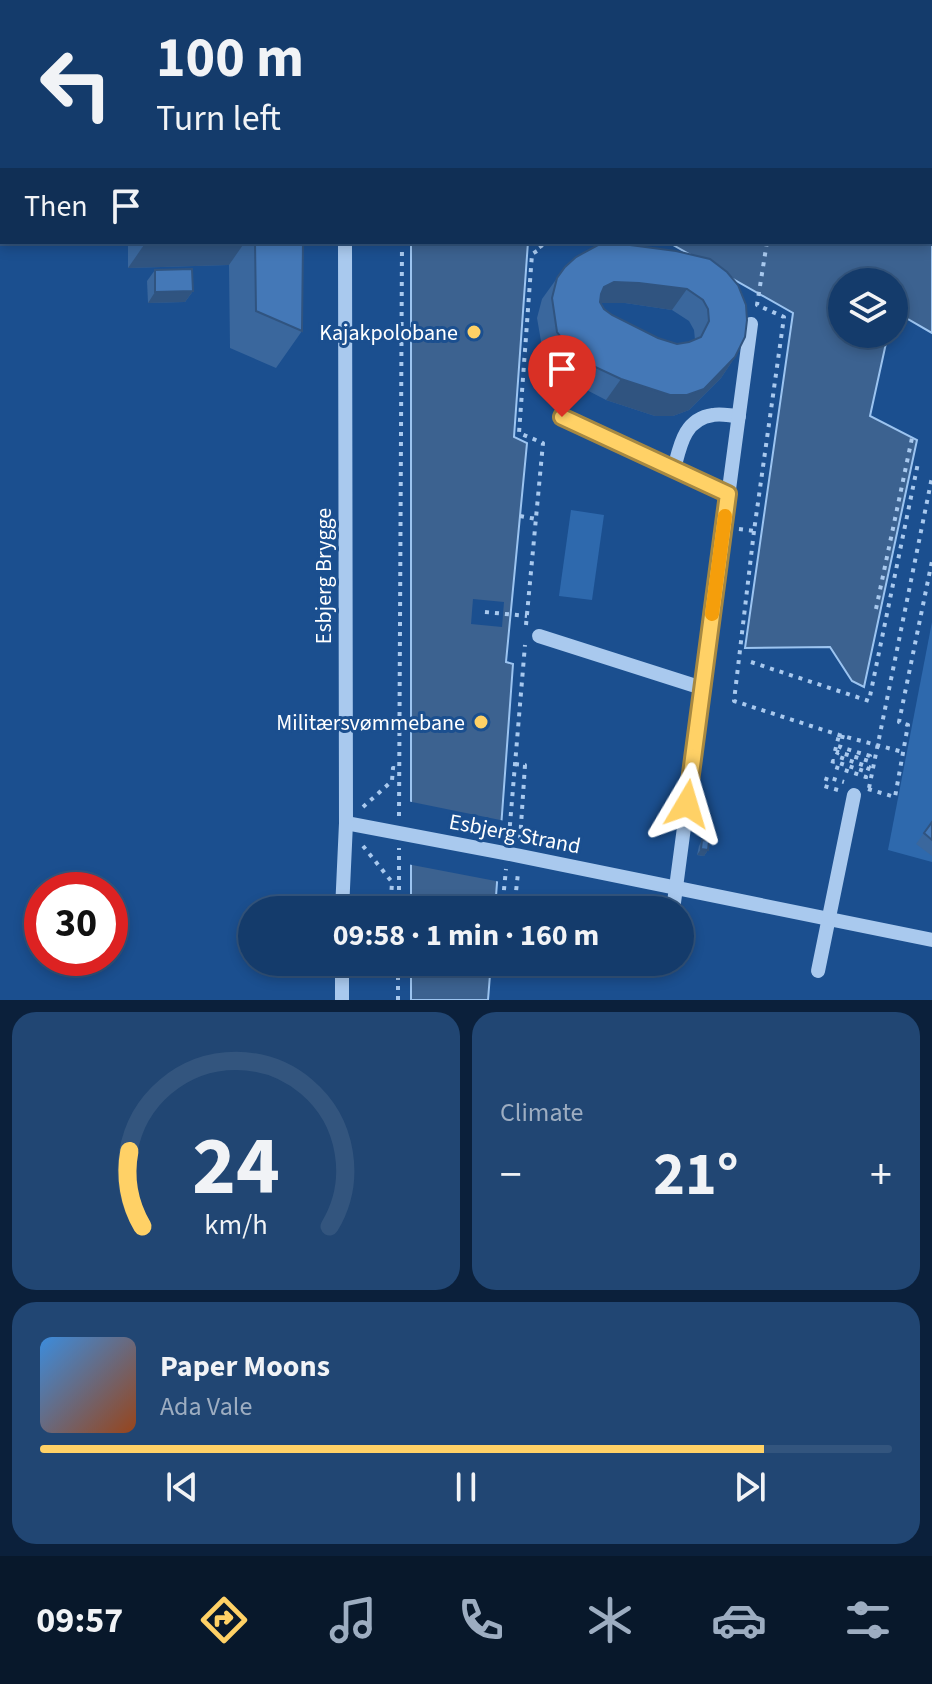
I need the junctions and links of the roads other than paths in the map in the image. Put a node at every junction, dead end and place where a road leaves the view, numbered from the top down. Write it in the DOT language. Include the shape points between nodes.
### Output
graph roads {
  1 [pos="345,244"];
  2 [pos="751,324"];
  3 [pos="739,416"];
  4 [pos="562,417"];
  5 [pos="674,469"];
  6 [pos="728,494"];
  7 [pos="532,633"];
  8 [pos="702,688"];
  9 [pos="853,790"];
  10 [pos="346,823"];
  11 [pos="676,888"];
  12 [pos="343,896"];
  13 [pos="675,896"];
  14 [pos="829,918"];
  15 [pos="932,940"];
  16 [pos="818,971"];
  17 [pos="342,976"];
  18 [pos="342,1000"];
  1 -- 10 [label="street, Esbjerg Brygge"];
  2 -- 3 [label="street"];
  3 -- 5 [label="street" via="713,414 695,420 684,435"];
  3 -- 6 [label="street"];
  4 -- 5 [label="street"];
  5 -- 6 [label="street"];
  6 -- 8 [label="street"];
  7 -- 8 [label="street"];
  8 -- 11 [label="street"];
  9 -- 14 [label="street"];
  10 -- 11 [label="street, Esbjerg Strand"];
  10 -- 12 [label="street, Esbjerg Brygge"];
  11 -- 13 [label="street"];
  11 -- 14 [label="street, Esbjerg Strand"];
  14 -- 15 [label="street, Esbjerg Strand"];
  14 -- 16 [label="street"];
  17 -- 18 [label="street"];
}
